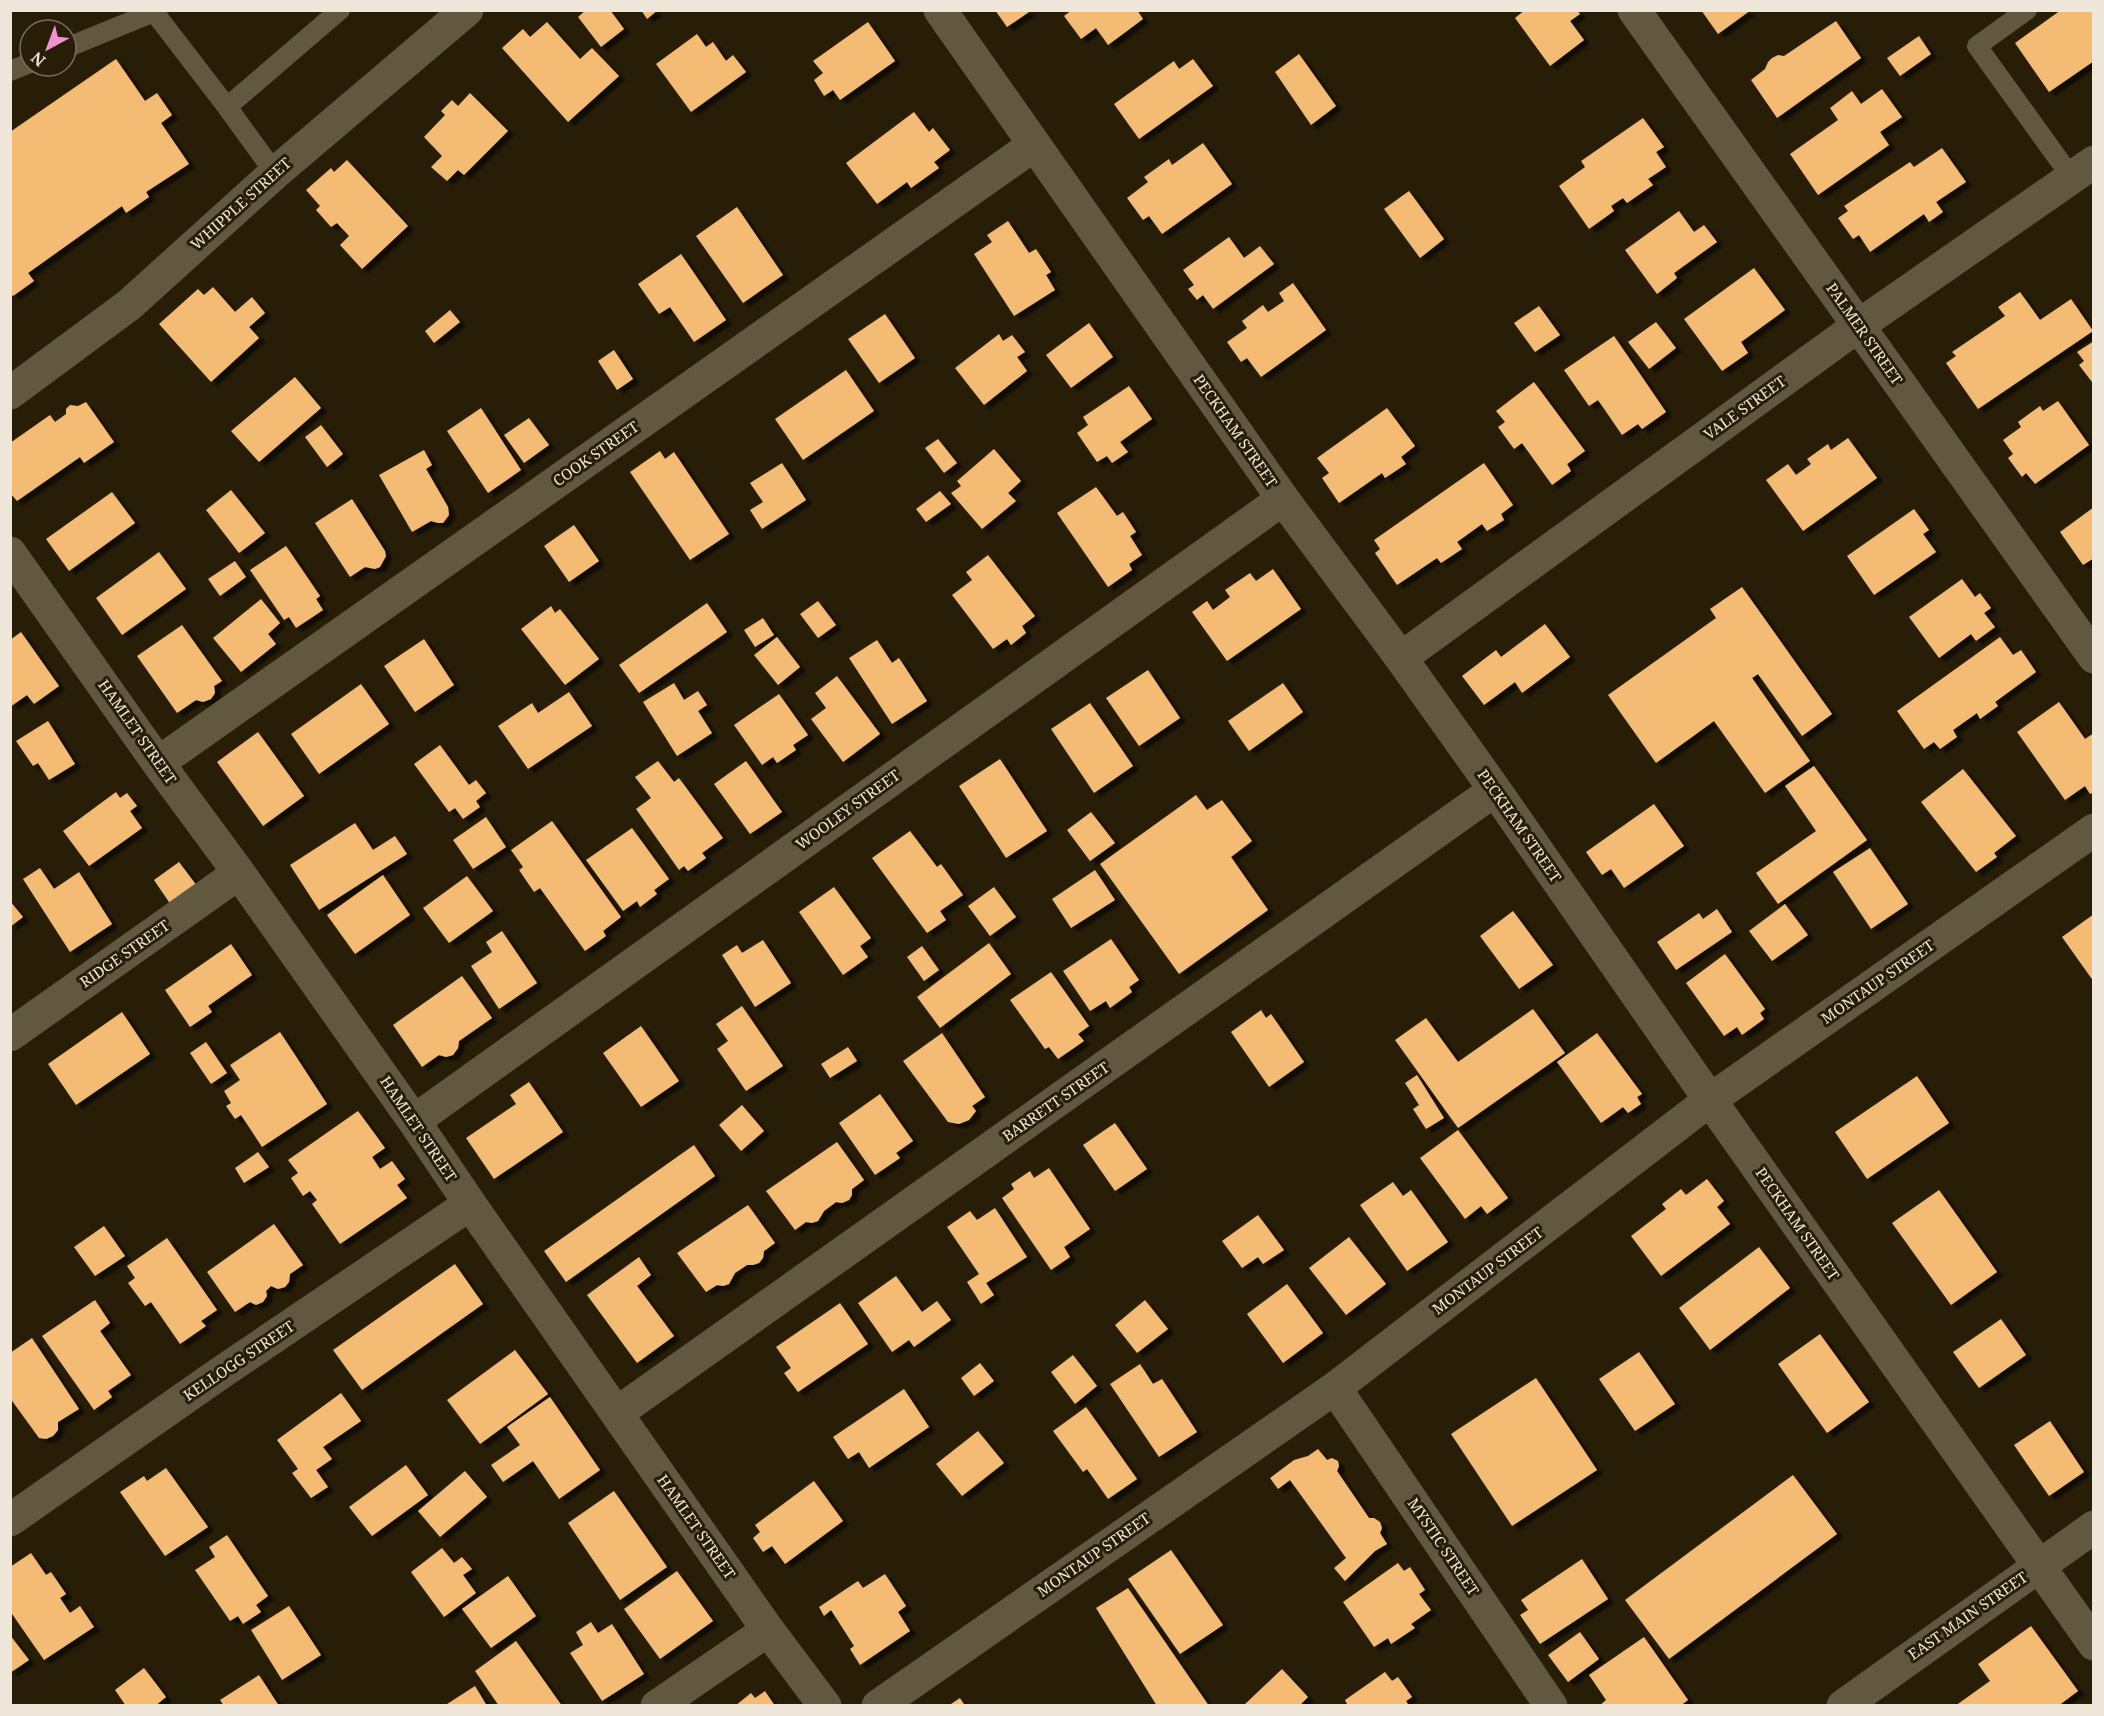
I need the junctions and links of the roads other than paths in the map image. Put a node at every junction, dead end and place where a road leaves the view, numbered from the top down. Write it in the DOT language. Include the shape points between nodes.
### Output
graph roads {
  1 [pos="340,10"];
  2 [pos="467,10"];
  3 [pos="940,10"];
  4 [pos="1634,10"];
  5 [pos="2027,10"];
  6 [pos="155,11"];
  7 [pos="78,43"];
  8 [pos="227,107"];
  9 [pos="1034,145"];
  10 [pos="2083,170"];
  11 [pos="275,173"];
  12 [pos="1858,326"];
  13 [pos="10,393"];
  14 [pos="1283,499"];
  15 [pos="10,553"];
  16 [pos="2094,657"];
  17 [pos="1401,658"];
  18 [pos="158,763"];
  19 [pos="1495,790"];
  20 [pos="2094,830"];
  21 [pos="239,873"];
  22 [pos="10,1035"];
  23 [pos="1710,1100"];
  24 [pos="414,1121"];
  25 [pos="470,1204"];
  26 [pos="1335,1388"];
  27 [pos="617,1413"];
  28 [pos="10,1520"];
  29 [pos="2094,1527"];
  30 [pos="2038,1567"];
  31 [pos="768,1630"];
  32 [pos="2094,1644"];
  33 [pos="657,1706"];
  34 [pos="825,1706"];
  35 [pos="878,1706"];
  36 [pos="1551,1706"];
  37 [pos="1843,1706"];
  1 -- 8 [label="lane"];
  2 -- 11 [label="street, WHIPPLE STREET"];
  3 -- 9 [label="street, PECKHAM STREET"];
  4 -- 12 [label="street, PALMER STREET"];
  5 -- 10 [label="lane" via="1977,46"];
  6 -- 7 [label="lane"];
  6 -- 8 [label="lane"];
  8 -- 11 [label="lane"];
  9 -- 14 [label="street, PECKHAM STREET"];
  9 -- 18 [label="street, COOK STREET"];
  10 -- 12 [label="street, VALE STREET"];
  11 -- 13 [label="street, WHIPPLE STREET" via="129,305"];
  12 -- 16 [label="street, PALMER STREET"];
  12 -- 17 [label="street, VALE STREET"];
  14 -- 17 [label="street, PECKHAM STREET"];
  14 -- 24 [label="street, WOOLEY STREET"];
  15 -- 18 [label="street, HAMLET STREET"];
  17 -- 19 [label="street, PECKHAM STREET"];
  18 -- 21 [label="street, HAMLET STREET"];
  19 -- 23 [label="street, PECKHAM STREET"];
  19 -- 27 [label="street, BARRETT STREET"];
  20 -- 23 [label="street, MONTAUP STREET"];
  21 -- 22 [label="street, RIDGE STREET"];
  21 -- 24 [label="street, HAMLET STREET"];
  23 -- 26 [label="street, MONTAUP STREET"];
  23 -- 30 [label="street, PECKHAM STREET"];
  24 -- 25 [label="street, HAMLET STREET"];
  25 -- 27 [label="street, HAMLET STREET"];
  25 -- 28 [label="street, KELLOGG STREET"];
  26 -- 35 [label="street, MONTAUP STREET"];
  26 -- 36 [label="street, MYSTIC STREET"];
  27 -- 31 [label="street, HAMLET STREET"];
  29 -- 30 [label="street, EAST MAIN STREET"];
  30 -- 32 [label="street, PECKHAM STREET"];
  30 -- 37 [label="street, EAST MAIN STREET"];
  31 -- 33 [label="street"];
  31 -- 34 [label="street, HAMLET STREET"];
}
